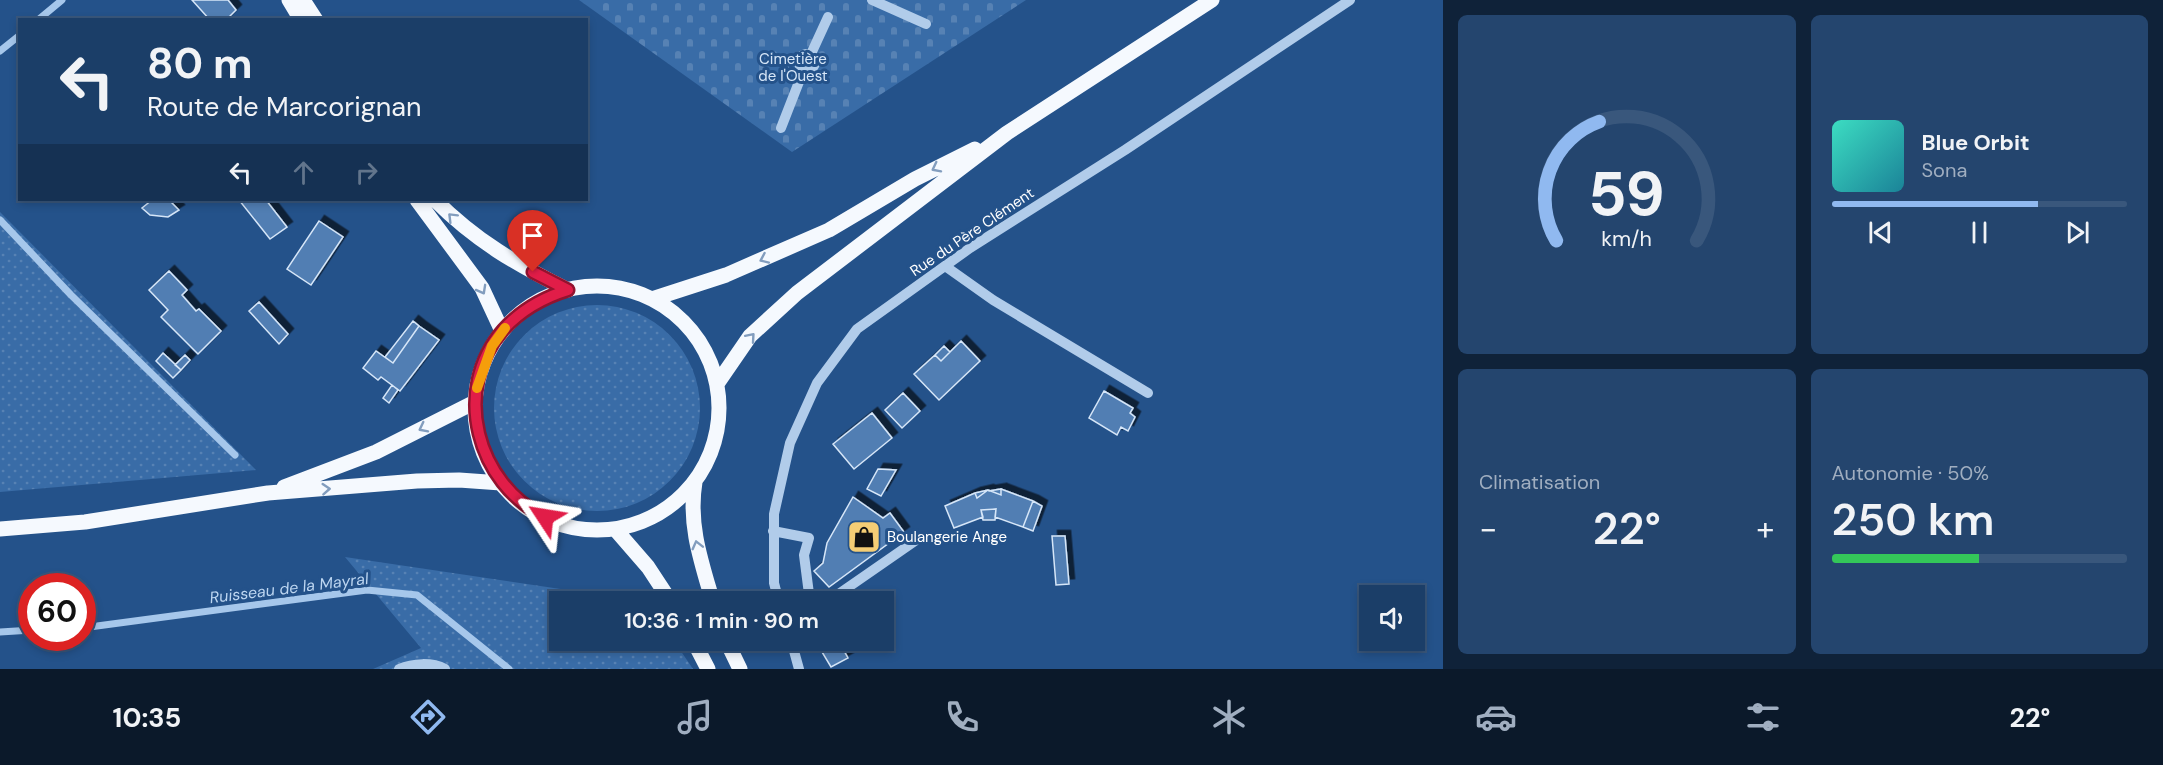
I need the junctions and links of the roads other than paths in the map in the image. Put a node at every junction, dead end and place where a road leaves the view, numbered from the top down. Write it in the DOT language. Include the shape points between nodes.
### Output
graph roads {
  1 [pos="289,0"];
  2 [pos="303,0"];
  3 [pos="872,0"];
  4 [pos="1212,0"];
  5 [pos="1350,0"];
  6 [pos="828,17"];
  7 [pos="300,18"];
  8 [pos="315,18"];
  9 [pos="926,24"];
  10 [pos="781,128"];
  11 [pos="1007,133"];
  12 [pos="418,201"];
  13 [pos="436,201"];
  14 [pos="945,266"];
  15 [pos="568,290"];
  16 [pos="652,299"];
  17 [pos="501,332"];
  18 [pos="717,384"];
  19 [pos="1148,393"];
  20 [pos="475,402"];
  21 [pos="696,480"];
  22 [pos="501,483"];
  23 [pos="268,493"];
  24 [pos="0,529"];
  25 [pos="615,529"];
  26 [pos="774,531"];
  27 [pos="915,541"];
  28 [pos="664,591"];
  29 [pos="710,591"];
  30 [pos="776,591"];
  31 [pos="808,591"];
  32 [pos="843,591"];
  33 [pos="699,651"];
  34 [pos="731,651"];
  35 [pos="794,651"];
  36 [pos="399,669"];
  37 [pos="445,669"];
  38 [pos="708,669"];
  39 [pos="740,669"];
  40 [pos="799,669"];
  1 -- 7 [label="main road"];
  2 -- 8 [label="main road"];
  3 -- 9 [label="street"];
  4 -- 11 [label="main road"];
  5 -- 14 [label="street, Rue du Père Clément"];
  6 -- 10 [label="street" via="811,54 802,56 800,66 804,69"];
  11 -- 16 [label="main road, one-way" via="915,179 829,230 726,275"];
  18 -- 11 [label="main road, one-way" via="750,336 797,293"];
  12 -- 17 [label="main road, one-way" via="482,288"];
  15 -- 13 [label="main road, one-way" via="505,258"];
  14 -- 19 [label="street" via="993,300"];
  14 -- 26 [label="street, Rue du Père Clément" via="857,328 817,383 790,443 774,514"];
  15 -- 16 [label="main road" via="606,286"];
  15 -- 17 [label="main road" via="545,297"];
  16 -- 18 [label="main road" via="683,322 700,342"];
  17 -- 20 [label="main road" via="482,368"];
  18 -- 21 [label="main road" via="718,426 710,456"];
  20 -- 22 [label="main road" via="481,446"];
  20 -- 23 [label="main road, one-way" via="376,452"];
  21 -- 25 [label="main road" via="666,509"];
  29 -- 21 [label="main road, one-way" via="693,528 691,507"];
  23 -- 22 [label="main road, one-way" via="417,481"];
  22 -- 25 [label="main road" via="530,510 560,524 590,530"];
  23 -- 24 [label="main road" via="85,522"];
  25 -- 28 [label="main road"];
  26 -- 30 [label="street, Rue du Père Clément"];
  26 -- 31 [label="street" via="808,538 804,555"];
  27 -- 32 [label="street"];
  33 -- 38 [label="main road"];
  34 -- 39 [label="main road"];
  35 -- 40 [label="street"];
  36 -- 37 [label="street" via="437,664"];
}
